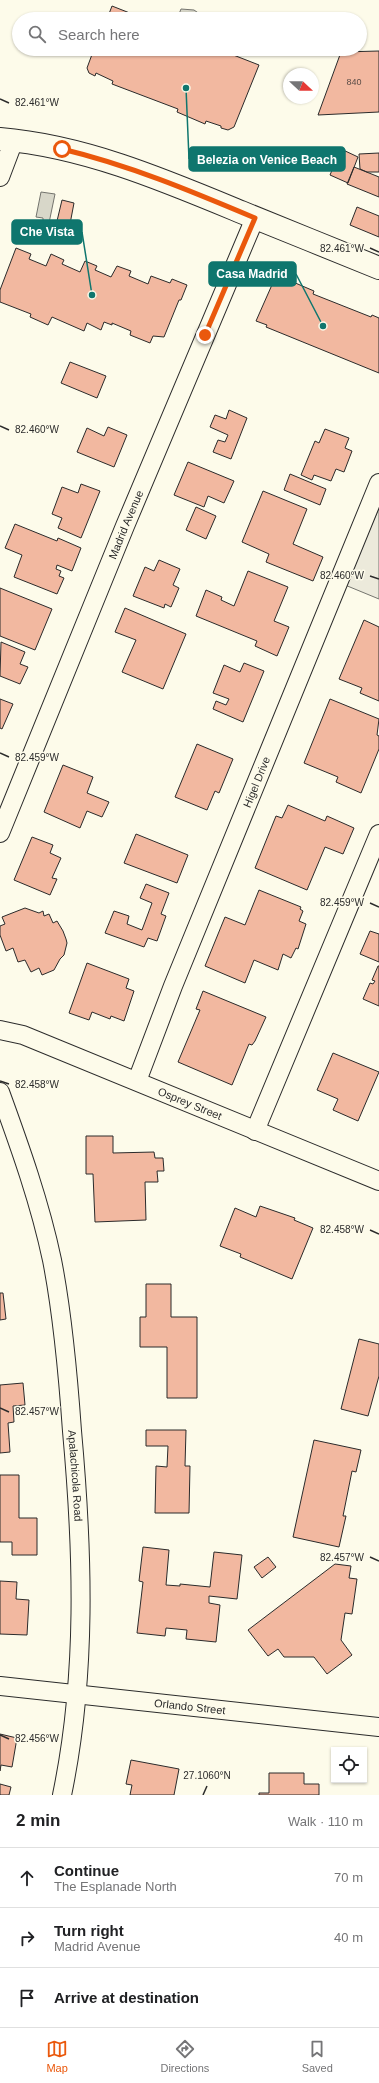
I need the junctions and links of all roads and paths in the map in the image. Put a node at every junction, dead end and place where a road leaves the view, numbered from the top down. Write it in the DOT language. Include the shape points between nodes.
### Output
graph roads {
  1 [pos="7,140"];
  2 [pos="0,177"];
  3 [pos="255,218"];
  4 [pos="379,268"];
  5 [pos="379,483"];
  6 [pos="0,834"];
  7 [pos="379,834"];
  8 [pos="0,1030"];
  9 [pos="137,1081"];
  10 [pos="0,1092"];
  11 [pos="256,1131"];
  12 [pos="379,1181"];
  13 [pos="0,1686"];
  14 [pos="76,1694"];
  15 [pos="379,1727"];
  16 [pos="62,1795"];
  1 -- 2 [label="street"];
  1 -- 3 [label="street" via="88,155 119,164"];
  3 -- 4 [label="street"];
  3 -- 6 [label="street, Madrid Avenue" via="125,526"];
  5 -- 9 [label="street, Higel Drive" via="173,986"];
  7 -- 11 [label="street"];
  8 -- 9 [label="street, Osprey Street" via="23,1035"];
  9 -- 11 [label="street, Osprey Street"];
  10 -- 14 [label="street, Apalachicola Road" via="24,1162 52,1259 66,1358 80,1519 82,1614"];
  11 -- 12 [label="street, Osprey Street"];
  13 -- 14 [label="street, Orlando Street"];
  14 -- 15 [label="street, Orlando Street"];
  14 -- 16 [label="street, Apalachicola Road"];
}
